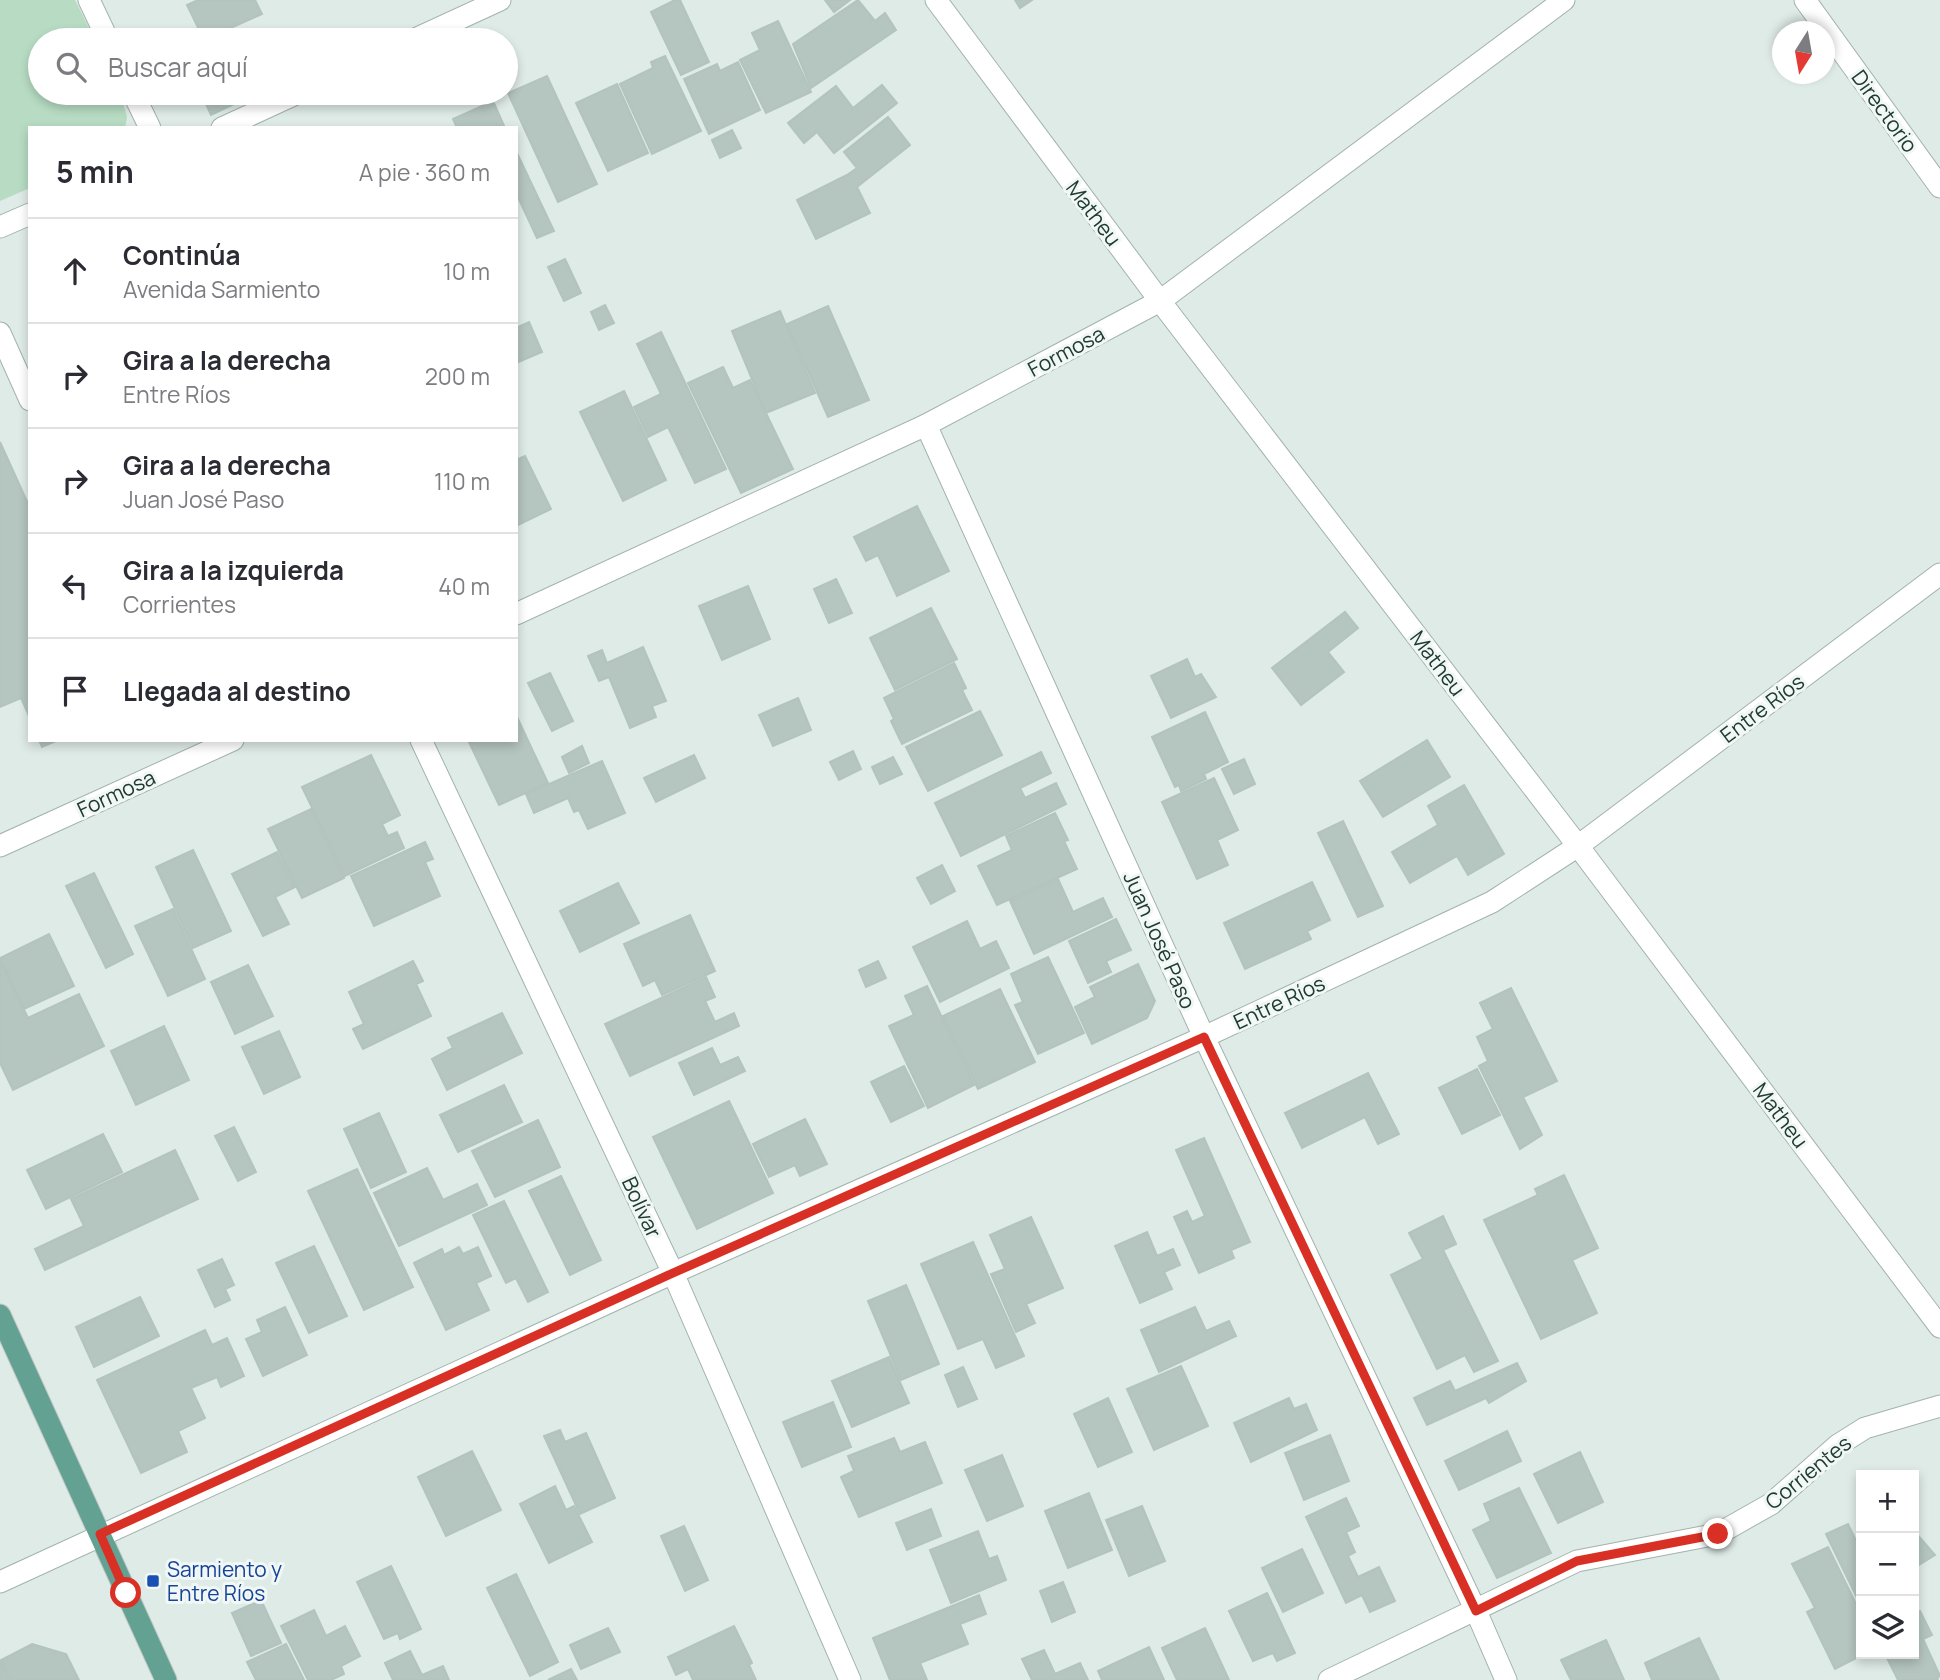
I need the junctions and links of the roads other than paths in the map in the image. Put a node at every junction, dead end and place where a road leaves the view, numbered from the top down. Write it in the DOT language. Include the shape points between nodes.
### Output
graph roads {
  1 [pos="89,0"];
  2 [pos="500,0"];
  3 [pos="936,0"];
  4 [pos="1564,0"];
  5 [pos="1805,0"];
  6 [pos="102,28"];
  7 [pos="438,28"];
  8 [pos="139,105"];
  9 [pos="272,105"];
  10 [pos="149,126"];
  11 [pos="226,126"];
  12 [pos="1940,187"];
  13 [pos="28,215"];
  14 [pos="0,227"];
  15 [pos="1160,301"];
  16 [pos="0,333"];
  17 [pos="28,396"];
  18 [pos="926,425"];
  19 [pos="1940,574"];
  20 [pos="518,613"];
  21 [pos="229,742"];
  22 [pos="422,742"];
  23 [pos="0,846"];
  24 [pos="1578,846"];
  25 [pos="1204,1037"];
  26 [pos="673,1273"];
  27 [pos="0,1315"];
  28 [pos="1939,1323"];
  29 [pos="1940,1406"];
  30 [pos="100,1534"];
  31 [pos="0,1582"];
  32 [pos="1476,1611"];
  33 [pos="166,1680"];
  34 [pos="850,1680"];
  35 [pos="1329,1680"];
  36 [pos="1506,1680"];
  1 -- 6 [label="street"];
  2 -- 7 [label="street"];
  3 -- 15 [label="street, Matheu"];
  4 -- 15 [label="street, Formosa"];
  5 -- 12 [label="street, Directorio"];
  8 -- 10 [label="street"];
  9 -- 11 [label="street"];
  13 -- 14 [label="street"];
  15 -- 18 [label="street, Formosa"];
  15 -- 24 [label="street, Matheu"];
  16 -- 17 [label="street"];
  18 -- 20 [label="street, Formosa"];
  18 -- 25 [label="street, Juan José Paso"];
  19 -- 24 [label="street, Entre Ríos"];
  21 -- 23 [label="street, Formosa"];
  22 -- 26 [label="street, Bolívar"];
  24 -- 25 [label="street, Entre Ríos" via="1492,902"];
  24 -- 28 [label="street, Matheu"];
  25 -- 26 [label="street, Entre Ríos"];
  25 -- 32 [label="street, Juan José Paso"];
  26 -- 30 [label="street, Entre Ríos"];
  26 -- 34 [label="street, Bolívar"];
  27 -- 30 [label="main road"];
  29 -- 32 [label="street, Corrientes" via="1865,1428 1838,1445 1771,1504 1718,1534 1577,1561"];
  30 -- 31 [label="street, Entre Ríos"];
  30 -- 33 [label="main road"];
  32 -- 35 [label="street, Corrientes"];
  32 -- 36 [label="street, Juan José Paso"];
}
